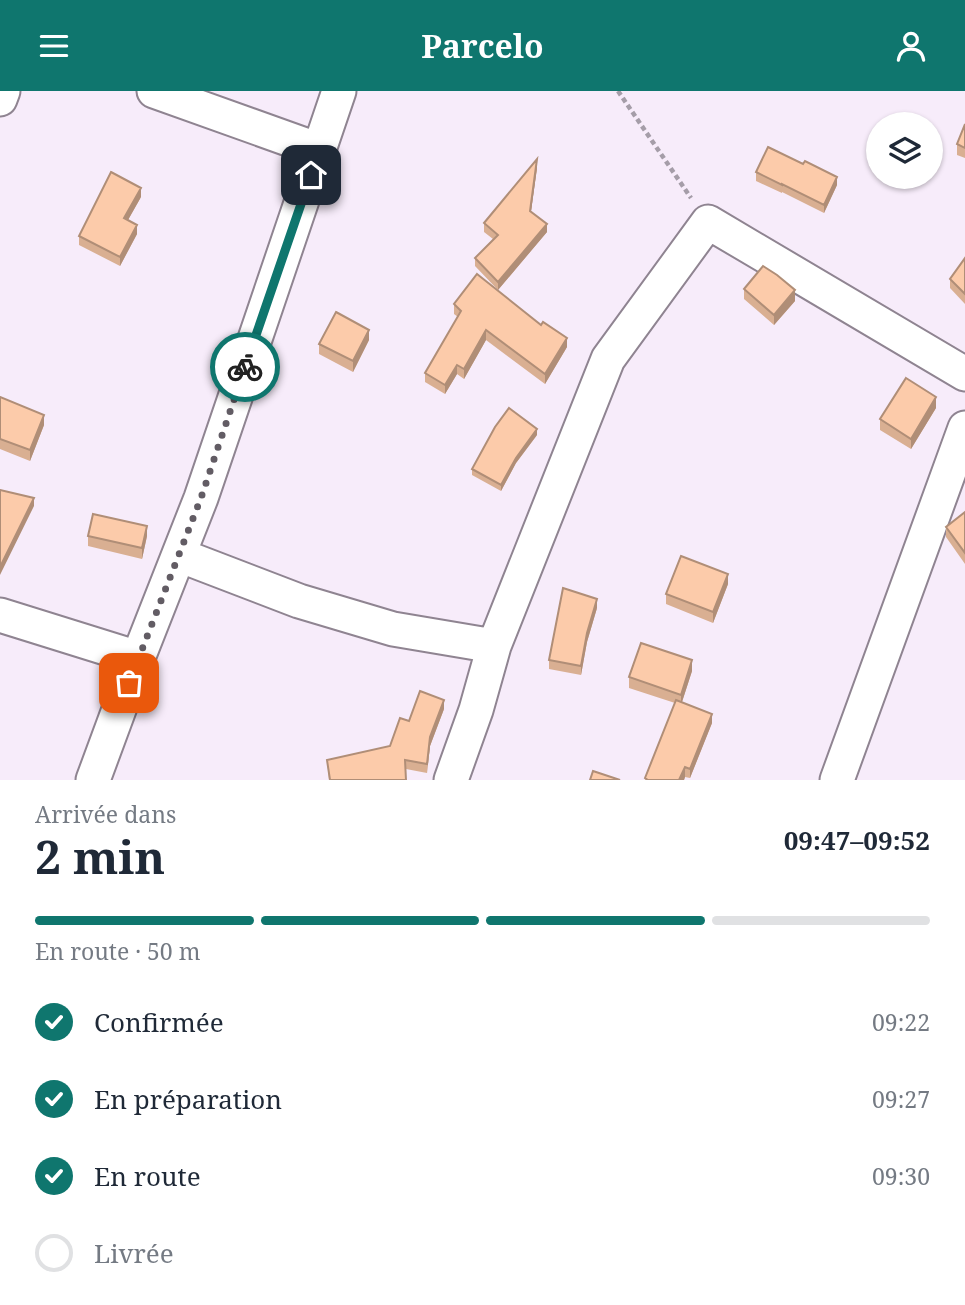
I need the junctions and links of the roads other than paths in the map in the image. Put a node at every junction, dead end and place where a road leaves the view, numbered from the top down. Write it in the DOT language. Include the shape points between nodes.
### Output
graph roads {
  1 [pos="3,91"];
  2 [pos="154,91"];
  3 [pos="339,91"];
  4 [pos="0,99"];
  5 [pos="319,150"];
  6 [pos="965,374"];
  7 [pos="965,428"];
  8 [pos="179,555"];
  9 [pos="0,615"];
  10 [pos="494,646"];
  11 [pos="138,658"];
  12 [pos="93,780"];
  13 [pos="451,780"];
  14 [pos="837,780"];
  1 -- 4 [label="street"];
  2 -- 5 [label="street"];
  3 -- 5 [label="street"];
  5 -- 8 [label="street"];
  6 -- 10 [label="street" via="708,222 608,359"];
  7 -- 14 [label="street"];
  8 -- 10 [label="street" via="299,601 393,629"];
  8 -- 11 [label="street"];
  9 -- 11 [label="street"];
  10 -- 13 [label="street"];
  11 -- 12 [label="street"];
}
